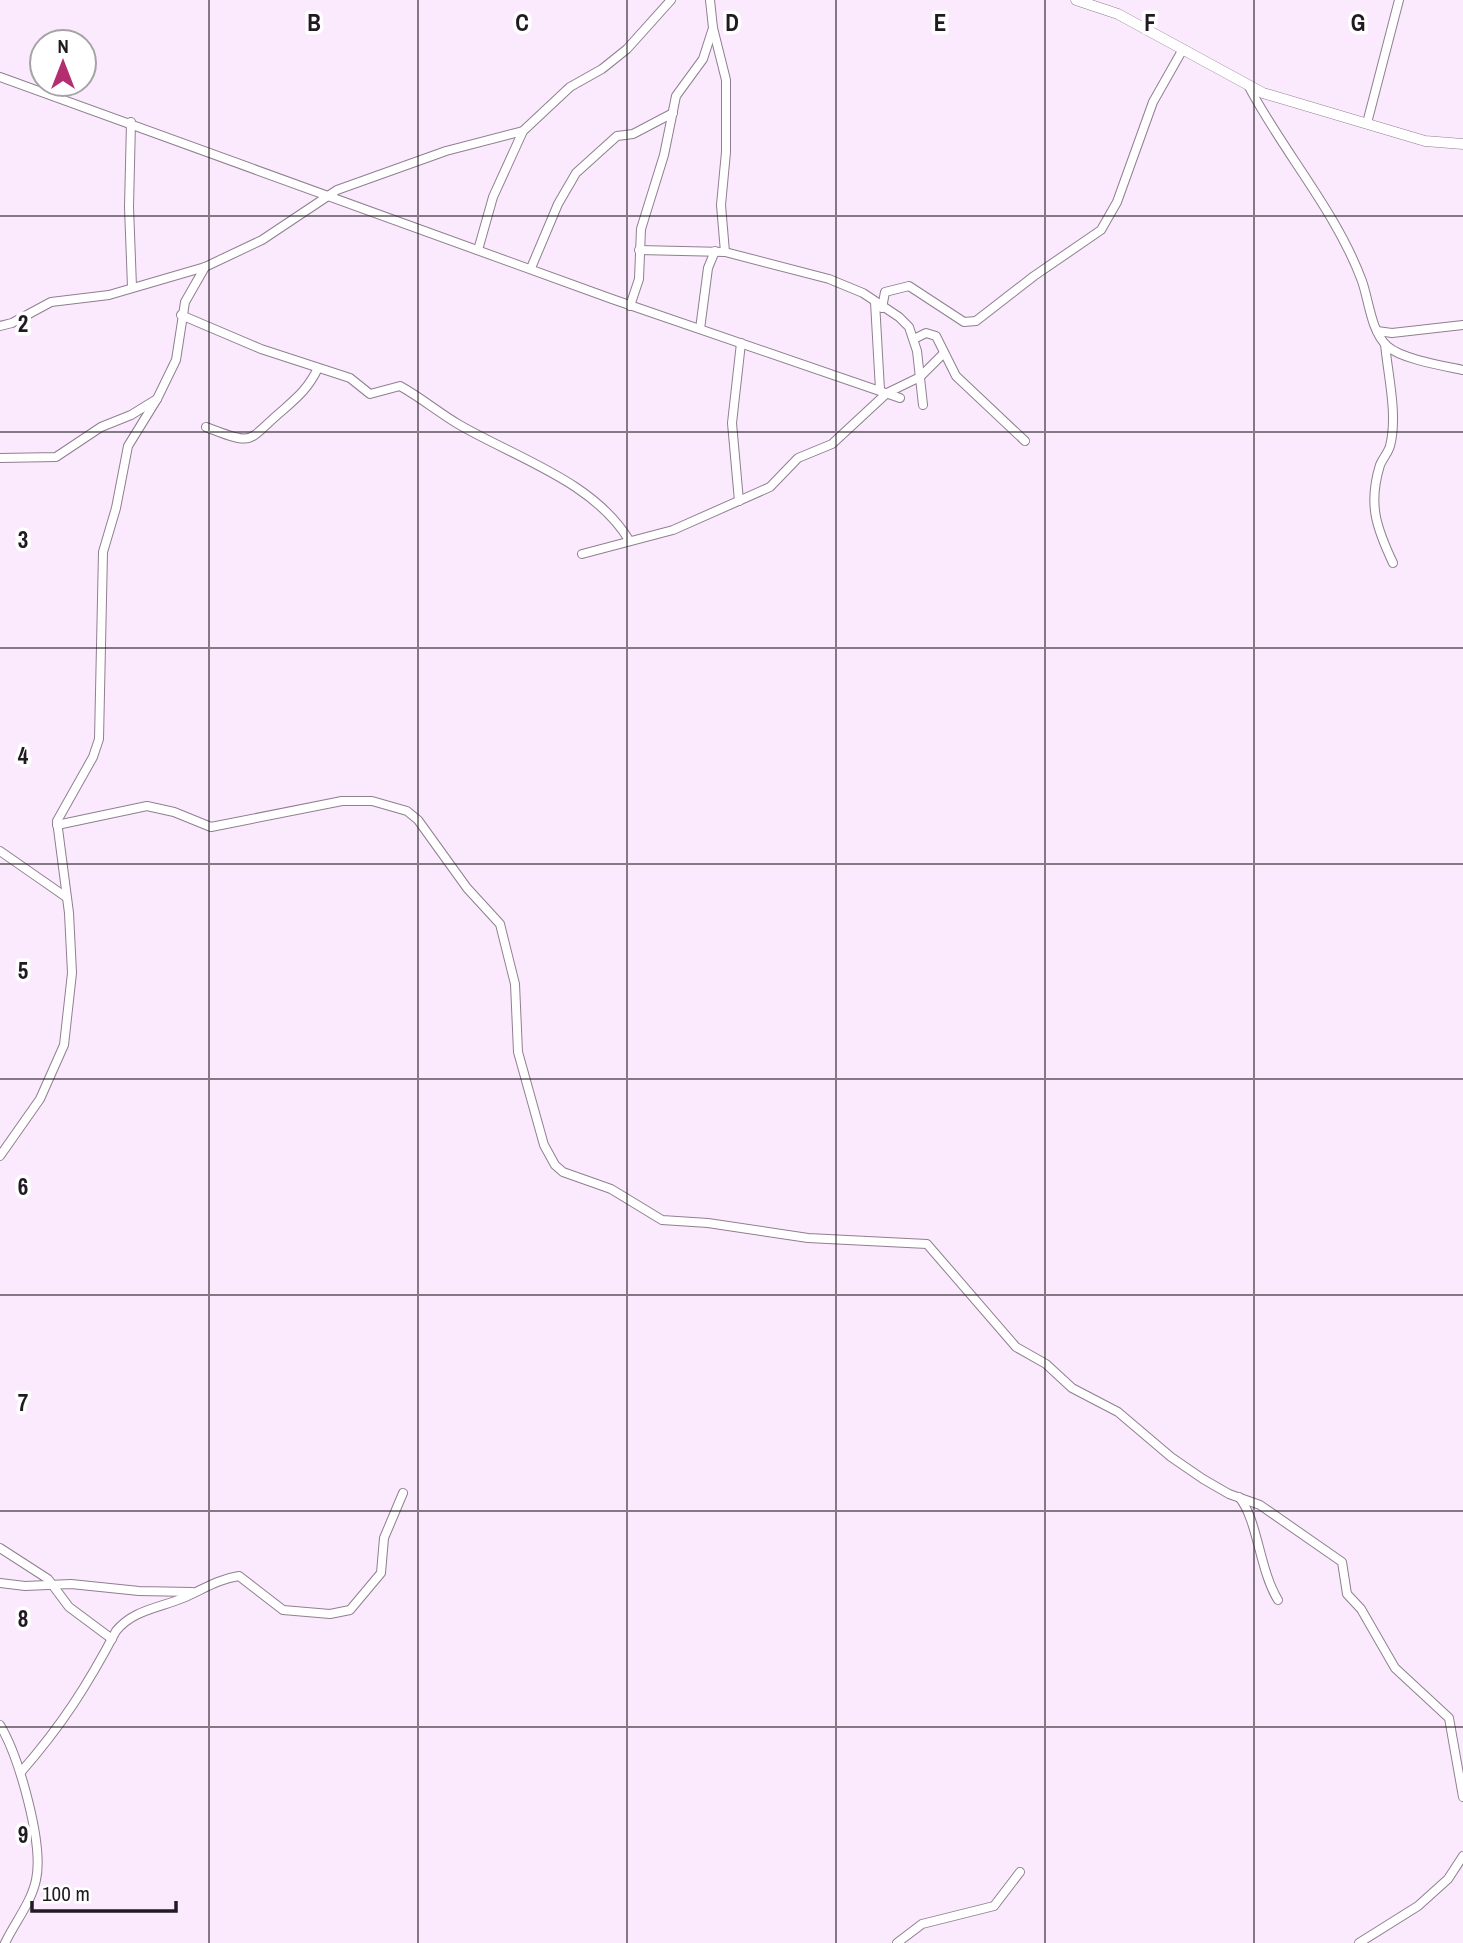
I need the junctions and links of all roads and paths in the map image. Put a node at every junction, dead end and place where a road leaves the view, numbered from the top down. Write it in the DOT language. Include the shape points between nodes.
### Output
graph roads {
  1 [pos="671,0"];
  2 [pos="710,0"];
  3 [pos="1076,0"];
  4 [pos="1399,0"];
  5 [pos="713,28"];
  6 [pos="1183,48"];
  7 [pos="0,77"];
  8 [pos="1249,87"];
  9 [pos="673,113"];
  10 [pos="131,122"];
  11 [pos="1367,123"];
  12 [pos="523,131"];
  13 [pos="1463,144"];
  14 [pos="327,196"];
  15 [pos="478,250"];
  16 [pos="639,250"];
  17 [pos="715,251"];
  18 [pos="725,252"];
  19 [pos="205,267"];
  20 [pos="531,268"];
  21 [pos="132,287"];
  22 [pos="878,305"];
  23 [pos="630,306"];
  24 [pos="181,315"];
  25 [pos="0,326"];
  26 [pos="1463,326"];
  27 [pos="700,329"];
  28 [pos="1377,331"];
  29 [pos="914,339"];
  30 [pos="741,343"];
  31 [pos="1385,344"];
  32 [pos="944,353"];
  33 [pos="318,368"];
  34 [pos="1463,370"];
  35 [pos="920,377"];
  36 [pos="883,391"];
  37 [pos="900,398"];
  38 [pos="157,399"];
  39 [pos="923,405"];
  40 [pos="206,428"];
  41 [pos="1025,441"];
  42 [pos="0,458"];
  43 [pos="739,501"];
  44 [pos="629,540"];
  45 [pos="582,554"];
  46 [pos="1393,563"];
  47 [pos="57,825"];
  48 [pos="0,851"];
  49 [pos="66,897"];
  50 [pos="0,1156"];
  51 [pos="403,1493"];
  52 [pos="1239,1497"];
  53 [pos="0,1548"];
  54 [pos="0,1583"];
  55 [pos="53,1584"];
  56 [pos="194,1592"];
  57 [pos="1278,1600"];
  58 [pos="112,1639"];
  59 [pos="0,1725"];
  60 [pos="21,1772"];
  61 [pos="1463,1797"];
  62 [pos="1463,1856"];
  63 [pos="1020,1872"];
  64 [pos="5,1943"];
  65 [pos="897,1943"];
  66 [pos="1359,1943"];
  1 -- 12 [label="street" via="627,49 570,88"];
  2 -- 5 [label="street"];
  3 -- 6 [label="street" via="1118,14"];
  4 -- 11 [label="street"];
  5 -- 9 [label="street" via="703,60 676,96"];
  5 -- 18 [label="street" via="726,80 721,205"];
  6 -- 8 [label="street"];
  6 -- 22 [label="street" via="1153,102 1117,202 1101,230 976,321 964,322 909,286 885,292"];
  7 -- 10 [label="street"];
  8 -- 11 [label="street"];
  8 -- 28 [label="street" via="1358,270"];
  9 -- 16 [label="street"];
  9 -- 20 [label="street" via="634,134 617,136 576,173"];
  10 -- 14 [label="street"];
  10 -- 21 [label="street"];
  11 -- 13 [label="street" via="1433,143"];
  12 -- 14 [label="street" via="446,151"];
  12 -- 15 [label="street" via="493,197"];
  14 -- 15 [label="street"];
  14 -- 19 [label="street" via="262,240"];
  15 -- 20 [label="street"];
  16 -- 17 [label="street"];
  16 -- 23 [label="street" via="639,279"];
  17 -- 18 [label="street"];
  17 -- 27 [label="street" via="708,268"];
  18 -- 22 [label="street" via="841,283"];
  19 -- 21 [label="street"];
  19 -- 24 [label="street"];
  20 -- 23 [label="street"];
  21 -- 25 [label="street" via="109,295 51,302"];
  22 -- 29 [label="street" via="904,321"];
  22 -- 36 [label="street"];
  23 -- 27 [label="street"];
  24 -- 33 [label="street"];
  24 -- 38 [label="street" via="176,360"];
  26 -- 28 [label="street"];
  27 -- 30 [label="street"];
  28 -- 31 [label="street"];
  29 -- 32 [label="street" via="932,333"];
  29 -- 35 [label="street"];
  30 -- 36 [label="street"];
  30 -- 43 [label="street" via="732,423"];
  31 -- 34 [label="street" via="1393,351"];
  31 -- 46 [label="street" via="1391,444 1372,498 1378,528"];
  32 -- 35 [label="street"];
  32 -- 41 [label="street" via="963,384"];
  33 -- 40 [label="street" via="300,397 256,436 237,439"];
  33 -- 44 [label="street" via="350,378 373,394 396,386 413,393 586,496 617,521"];
  35 -- 36 [label="street"];
  35 -- 39 [label="street"];
  36 -- 37 [label="street"];
  36 -- 43 [label="street" via="832,444 799,458 775,484"];
  38 -- 42 [label="street" via="101,427 56,457"];
  38 -- 47 [label="street" via="129,443 103,552 99,739"];
  43 -- 44 [label="street" via="673,530"];
  44 -- 45 [label="street"];
  47 -- 49 [label="street"];
  47 -- 52 [label="street" via="147,806 211,827 358,799 407,811 500,924 515,984 518,1052 544,1145 563,1172 611,1189 662,1220 808,1238 927,1244 1013,1344 1046,1364 1072,1388 1118,1412 1203,1479"];
  48 -- 49 [label="street"];
  49 -- 50 [label="street" via="72,973 63,1051 40,1099"];
  51 -- 56 [label="street" via="384,1538 381,1573 351,1610 330,1614 283,1610 239,1576"];
  52 -- 57 [label="street"];
  52 -- 61 [label="street" via="1262,1507 1342,1562 1347,1594 1361,1609 1395,1668 1449,1718"];
  53 -- 55 [label="street"];
  54 -- 55 [label="street"];
  55 -- 56 [label="street"];
  55 -- 58 [label="street" via="69,1607"];
  56 -- 58 [label="street" via="131,1617"];
  58 -- 60 [label="street" via="80,1698"];
  59 -- 60 [label="street"];
  60 -- 64 [label="street" via="38,1862 33,1889"];
  62 -- 66 [label="street" via="1448,1879 1418,1906"];
  63 -- 65 [label="street" via="994,1906 922,1924"];
}
